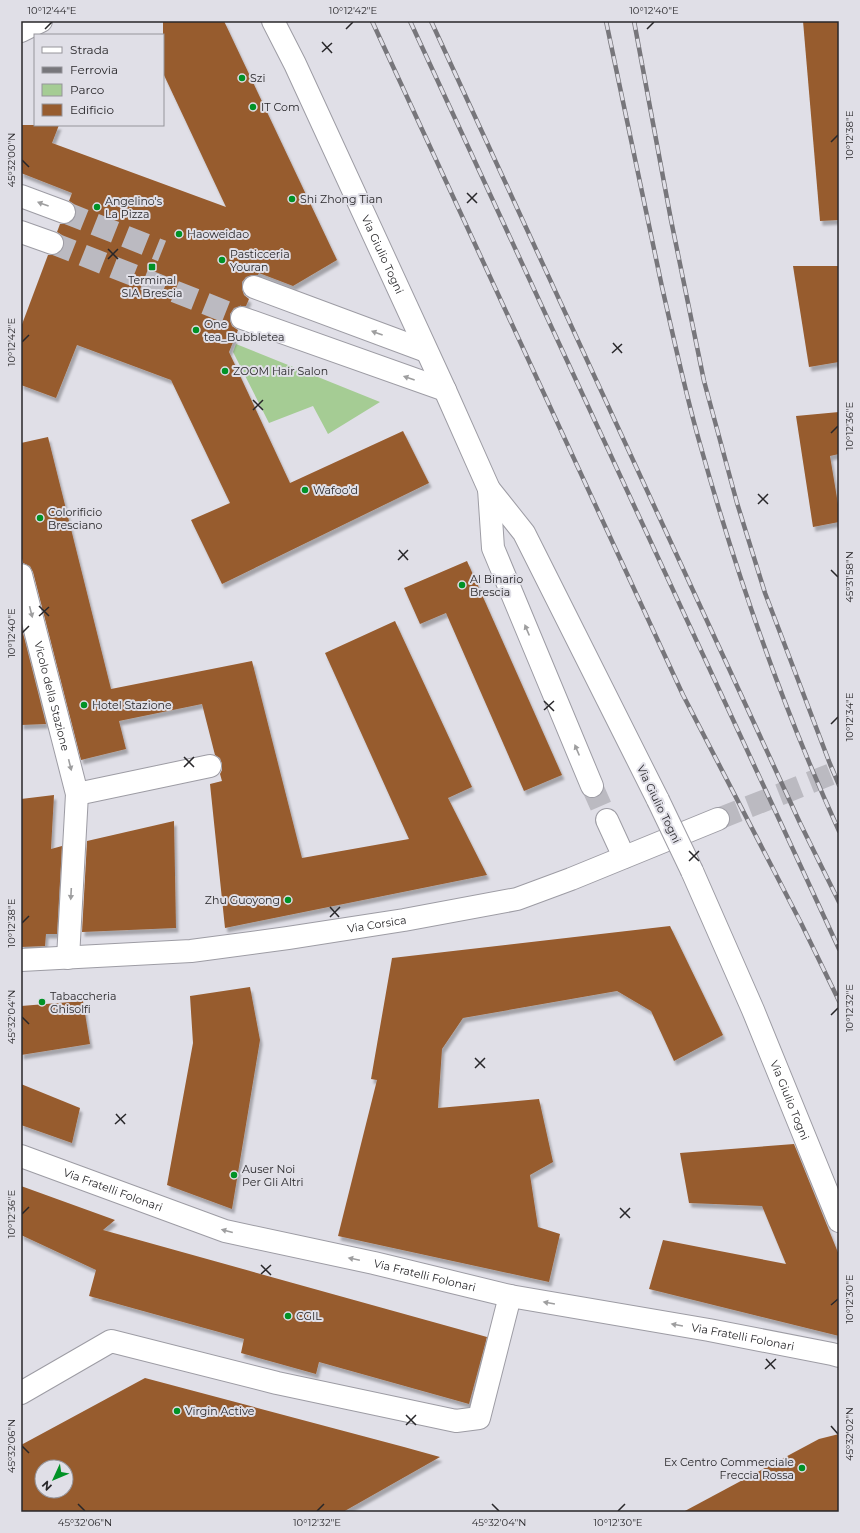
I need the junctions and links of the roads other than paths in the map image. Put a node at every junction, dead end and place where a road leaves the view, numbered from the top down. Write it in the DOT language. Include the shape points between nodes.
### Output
graph roads {
  1 [pos="41,21"];
  2 [pos="272,21"];
  3 [pos="21,31"];
  4 [pos="21,196"];
  5 [pos="64,212"];
  6 [pos="21,232"];
  7 [pos="52,243"];
  8 [pos="254,287"];
  9 [pos="242,318"];
  10 [pos="426,351"];
  11 [pos="445,390"];
  12 [pos="489,489"];
  13 [pos="21,574"];
  14 [pos="210,766"];
  15 [pos="592,786"];
  16 [pos="77,794"];
  17 [pos="718,819"];
  18 [pos="607,820"];
  19 [pos="624,857"];
  20 [pos="68,958"];
  21 [pos="21,960"];
  22 [pos="21,1156"];
  23 [pos="839,1221"];
  24 [pos="510,1296"];
  25 [pos="839,1356"];
  26 [pos="21,1393"];
  1 -- 3 [label="street"];
  2 -- 10 [label="street, Via Giulio Togni" via="295,64"];
  5 -- 4 [label="street, one-way"];
  6 -- 7 [label="street"];
  10 -- 8 [label="street, one-way"];
  11 -- 9 [label="street, one-way"];
  10 -- 11 [label="street, Via Giulio Togni"];
  11 -- 12 [label="street, Via Giulio Togni"];
  15 -- 12 [label="street, Via Giulio Togni, one-way" via="493,548"];
  12 -- 23 [label="street, Via Giulio Togni, bridge" via="524,533 692,871 753,1010"];
  13 -- 16 [label="street, Vicolo della Stazione, one-way"];
  14 -- 16 [label="street"];
  16 -- 20 [label="street, Vicolo della Stazione, one-way"];
  17 -- 19 [label="street, Via Corsica"];
  18 -- 19 [label="street"];
  19 -- 20 [label="street, Via Corsica" via="517,899 404,920 191,951"];
  20 -- 21 [label="street, Via Corsica"];
  24 -- 22 [label="street, Via Fratelli Folonari, one-way" via="225,1231"];
  25 -- 24 [label="street, Via Fratelli Folonari, one-way" via="709,1330"];
  24 -- 26 [label="street" via="479,1418 456,1421 278,1383 111,1340"];
}
